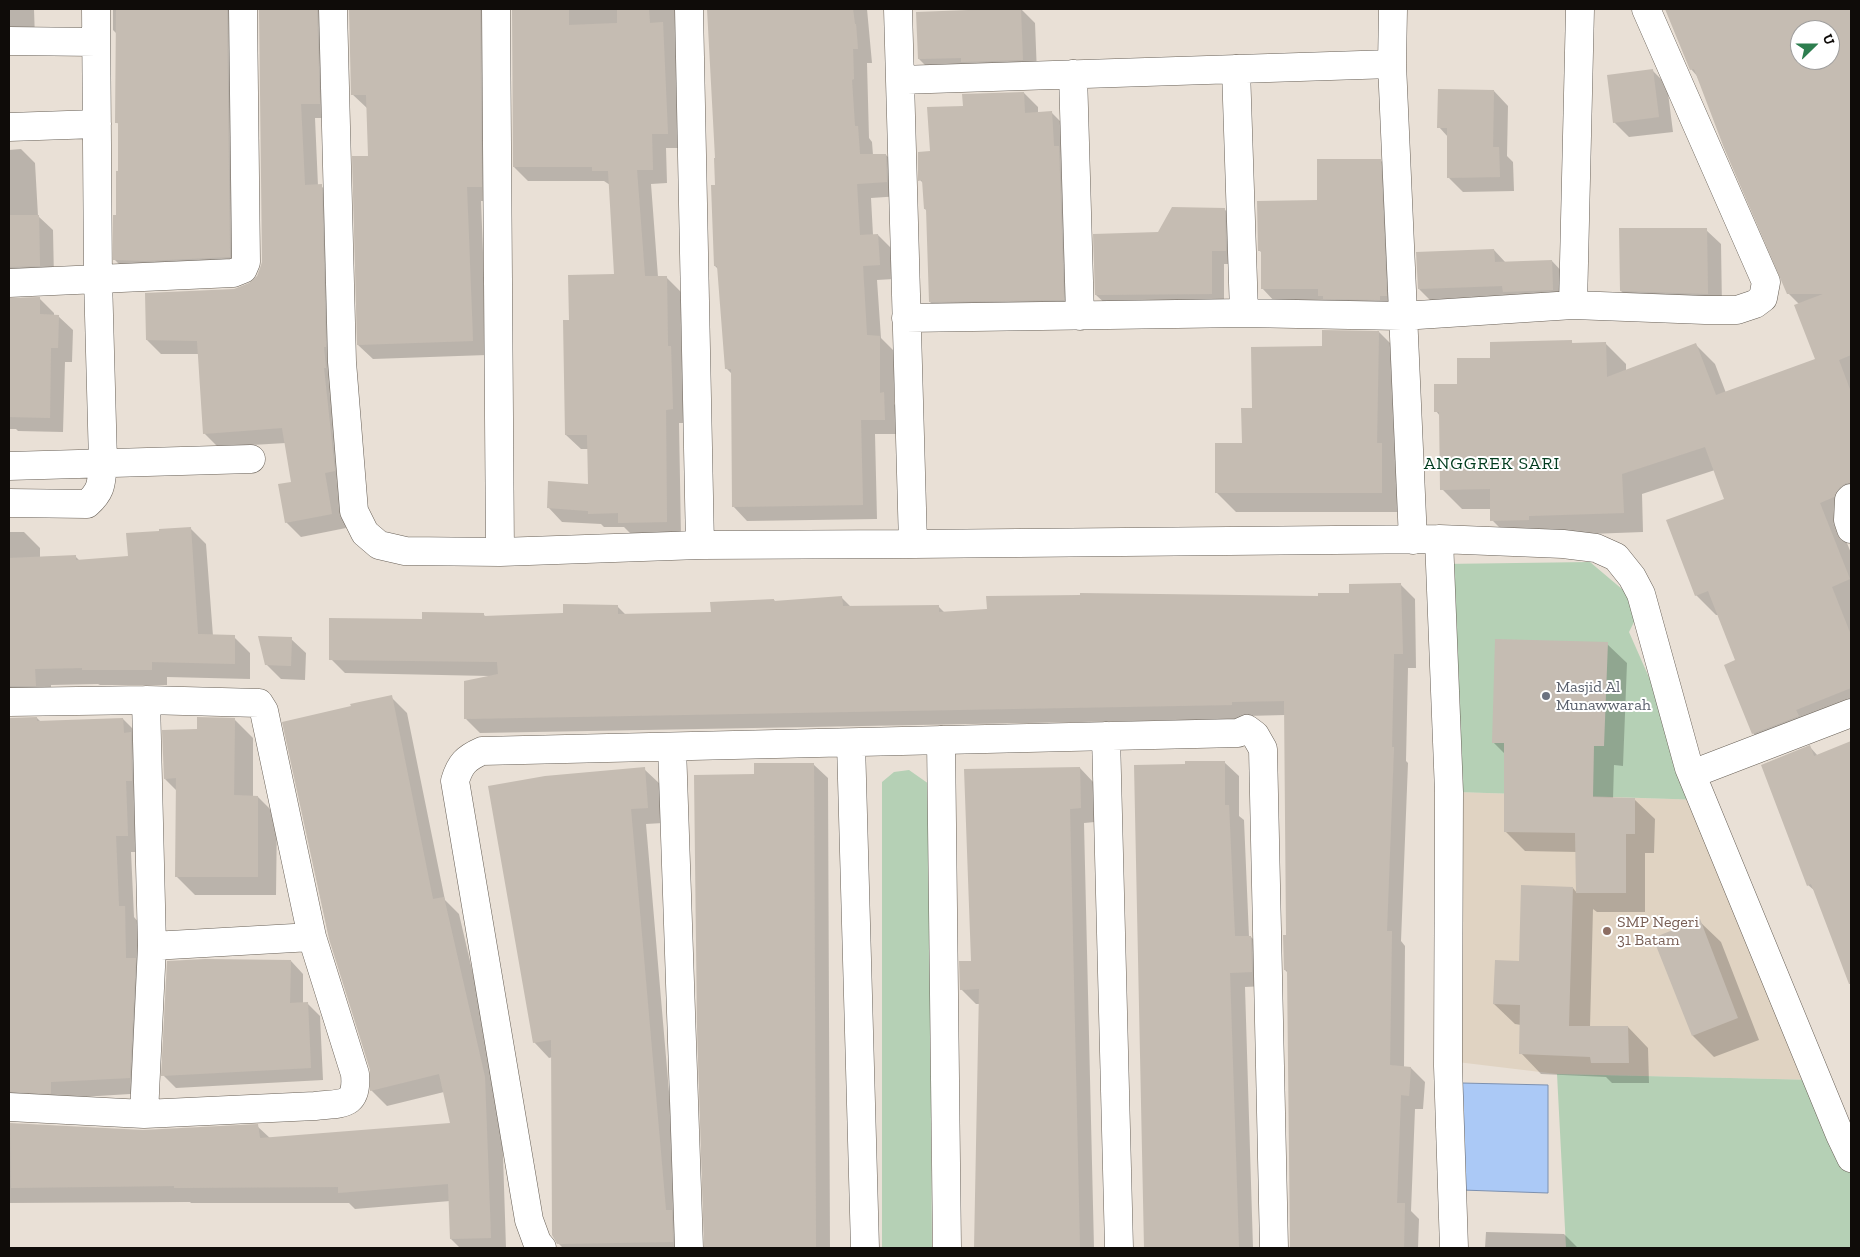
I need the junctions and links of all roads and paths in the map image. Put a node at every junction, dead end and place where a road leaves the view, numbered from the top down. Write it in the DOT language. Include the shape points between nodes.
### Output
graph roads {
  1 [pos="96,9"];
  2 [pos="243,9"];
  3 [pos="333,9"];
  4 [pos="496,9"];
  5 [pos="689,9"];
  6 [pos="898,9"];
  7 [pos="1393,9"];
  8 [pos="1580,9"];
  9 [pos="1646,9"];
  10 [pos="9,41"];
  11 [pos="96,42"];
  12 [pos="1392,64"];
  13 [pos="1236,69"];
  14 [pos="1073,74"];
  15 [pos="900,80"];
  16 [pos="97,124"];
  17 [pos="9,127"];
  18 [pos="98,278"];
  19 [pos="9,283"];
  20 [pos="1573,305"];
  21 [pos="1244,313"];
  22 [pos="1080,316"];
  23 [pos="1402,316"];
  24 [pos="906,318"];
  25 [pos="252,459"];
  26 [pos="103,462"];
  27 [pos="9,466"];
  28 [pos="1851,498"];
  29 [pos="9,503"];
  30 [pos="1851,529"];
  31 [pos="1426,539"];
  32 [pos="913,544"];
  33 [pos="700,545"];
  34 [pos="500,552"];
  35 [pos="146,700"];
  36 [pos="9,702"];
  37 [pos="1851,713"];
  38 [pos="1106,736"];
  39 [pos="941,740"];
  40 [pos="851,743"];
  41 [pos="672,747"];
  42 [pos="1692,774"];
  43 [pos="312,937"];
  44 [pos="152,946"];
  45 [pos="9,1107"];
  46 [pos="144,1114"];
  47 [pos="1851,1158"];
  48 [pos="542,1248"];
  49 [pos="689,1248"];
  50 [pos="865,1248"];
  51 [pos="947,1248"];
  52 [pos="1119,1248"];
  53 [pos="1274,1248"];
  54 [pos="1454,1248"];
  1 -- 11 [label="street"];
  2 -- 18 [label="street" via="246,262 243,269 233,273"];
  3 -- 34 [label="street" via="342,362 354,511 365,533 379,545 405,550"];
  4 -- 34 [label="street"];
  5 -- 33 [label="street"];
  6 -- 15 [label="street"];
  7 -- 12 [label="street"];
  8 -- 20 [label="street"];
  9 -- 20 [label="street" via="1766,282 1763,298 1737,310"];
  10 -- 11 [label="street"];
  11 -- 16 [label="street"];
  12 -- 13 [label="street"];
  12 -- 23 [label="street"];
  13 -- 14 [label="street"];
  13 -- 21 [label="street"];
  14 -- 15 [label="street"];
  14 -- 22 [label="street"];
  15 -- 24 [label="street"];
  16 -- 17 [label="street"];
  16 -- 18 [label="street"];
  18 -- 19 [label="street"];
  18 -- 26 [label="street"];
  20 -- 23 [label="street"];
  21 -- 22 [label="street"];
  21 -- 23 [label="street"];
  22 -- 24 [label="street"];
  23 -- 31 [label="street"];
  24 -- 32 [label="street"];
  25 -- 26 [label="street"];
  26 -- 27 [label="street"];
  26 -- 29 [label="street" via="101,487 87,504"];
  28 -- 30 [label="street" via="1848,520"];
  31 -- 32 [label="street"];
  31 -- 42 [label="street" via="1572,545 1596,548 1616,557 1641,594"];
  31 -- 54 [label="street" via="1449,792 1448,1066"];
  32 -- 33 [label="street"];
  33 -- 34 [label="street"];
  35 -- 36 [label="street"];
  35 -- 43 [label="street" via="259,703 264,711"];
  35 -- 44 [label="street"];
  37 -- 42 [label="street"];
  38 -- 39 [label="street"];
  38 -- 52 [label="street"];
  38 -- 53 [label="street" via="1238,734 1247,729 1263,749"];
  39 -- 40 [label="street"];
  39 -- 51 [label="street"];
  40 -- 41 [label="street"];
  40 -- 50 [label="street"];
  41 -- 48 [label="street" via="482,751 462,763 456,776 529,1220"];
  41 -- 49 [label="street"];
  42 -- 47 [label="street"];
  43 -- 44 [label="street"];
  43 -- 46 [label="street" via="355,1074 356,1089 351,1098 342,1103 315,1106"];
  44 -- 46 [label="street"];
  45 -- 46 [label="street"];
}
